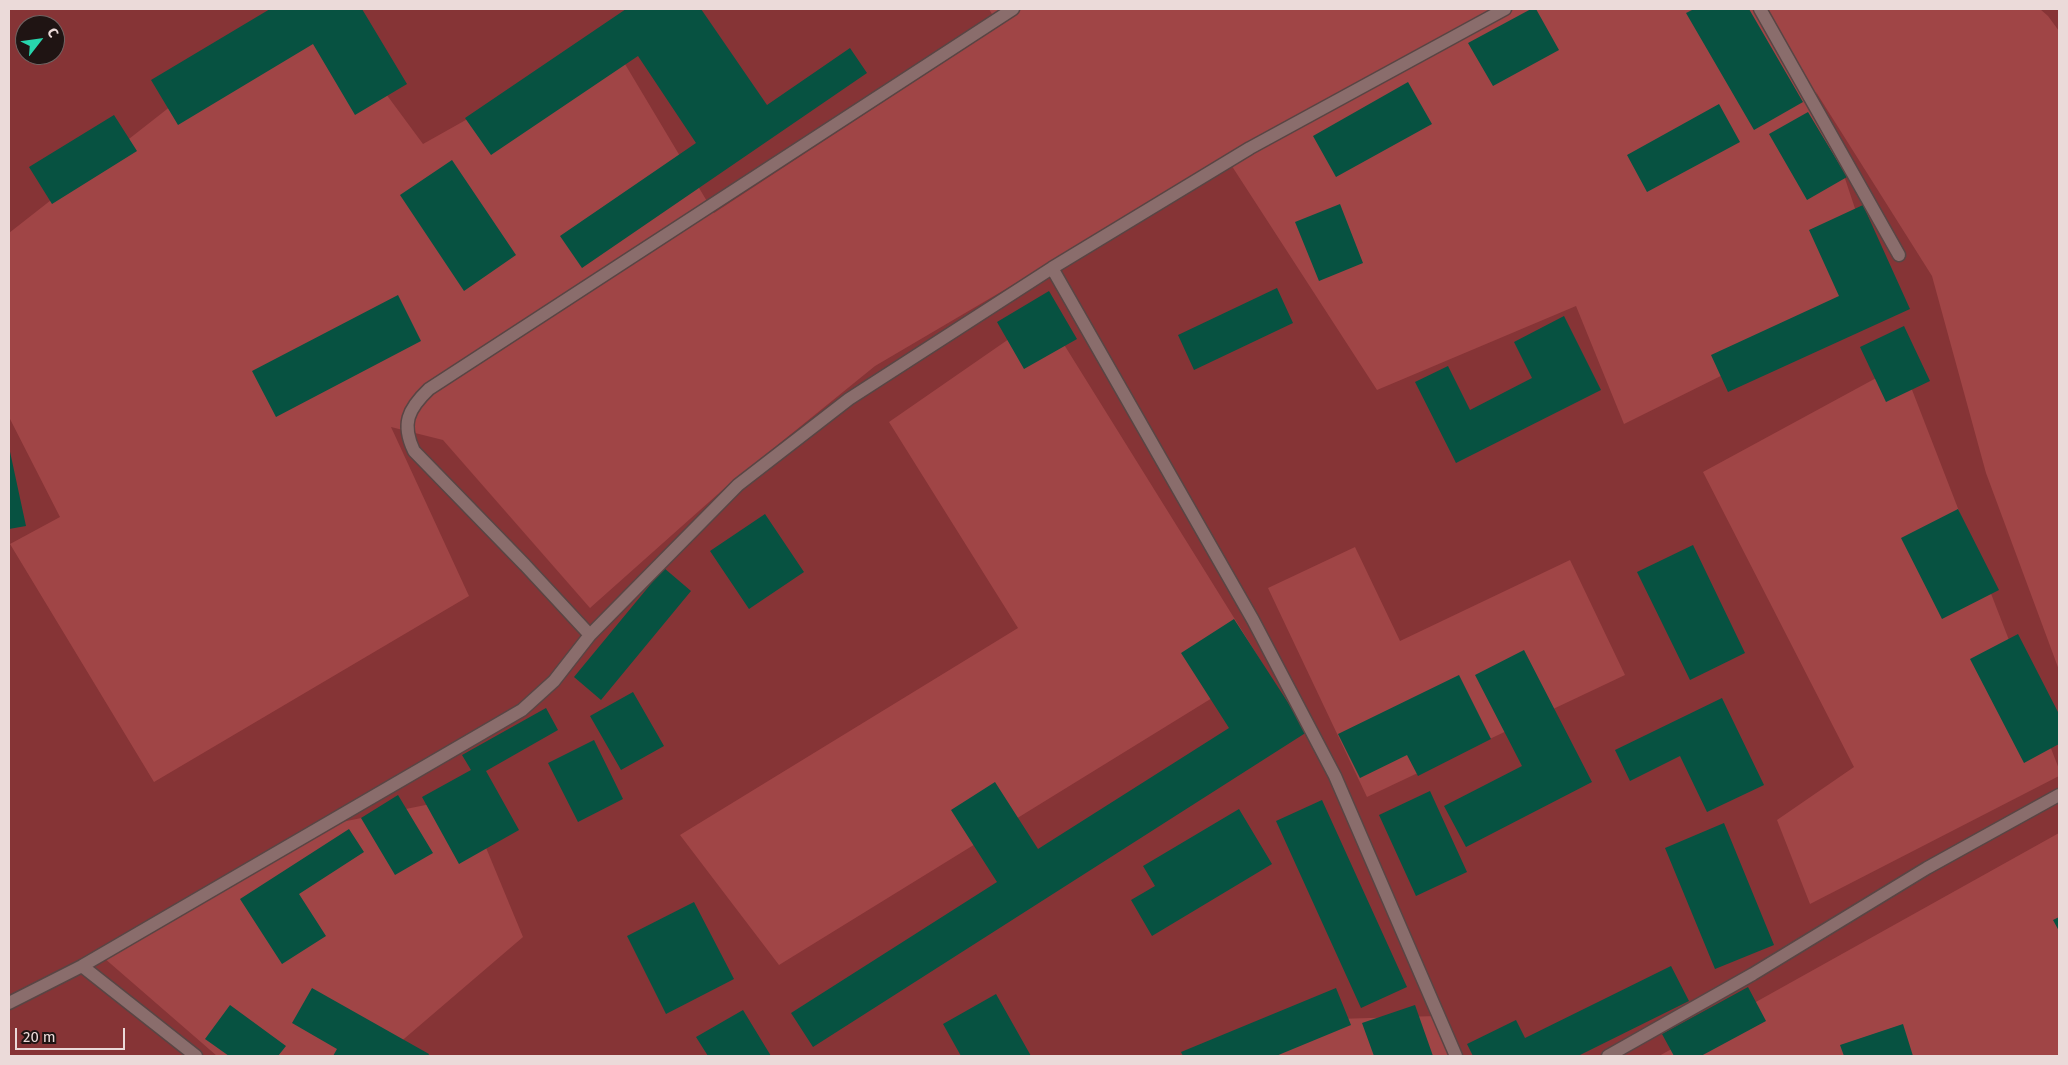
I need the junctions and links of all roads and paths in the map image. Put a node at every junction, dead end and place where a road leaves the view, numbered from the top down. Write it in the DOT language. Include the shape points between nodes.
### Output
graph roads {
  1 [pos="1014,9"];
  2 [pos="1505,9"];
  3 [pos="1760,9"];
  4 [pos="1898,255"];
  5 [pos="1052,268"];
  6 [pos="590,635"];
  7 [pos="2059,795"];
  8 [pos="82,966"];
  9 [pos="9,1003"];
  10 [pos="196,1056"];
  11 [pos="1456,1056"];
  12 [pos="1608,1056"];
  1 -- 6 [label="lane" via="437,383 410,410 408,427 414,451"];
  2 -- 5 [label="lane" via="1250,148"];
  3 -- 4 [label="lane"];
  5 -- 6 [label="lane" via="849,399 738,485"];
  5 -- 11 [label="lane" via="1254,620 1335,776"];
  6 -- 8 [label="lane" via="554,681 522,710"];
  7 -- 12 [label="lane" via="1927,868 1753,974"];
  8 -- 9 [label="lane"];
  8 -- 10 [label="lane"];
}
